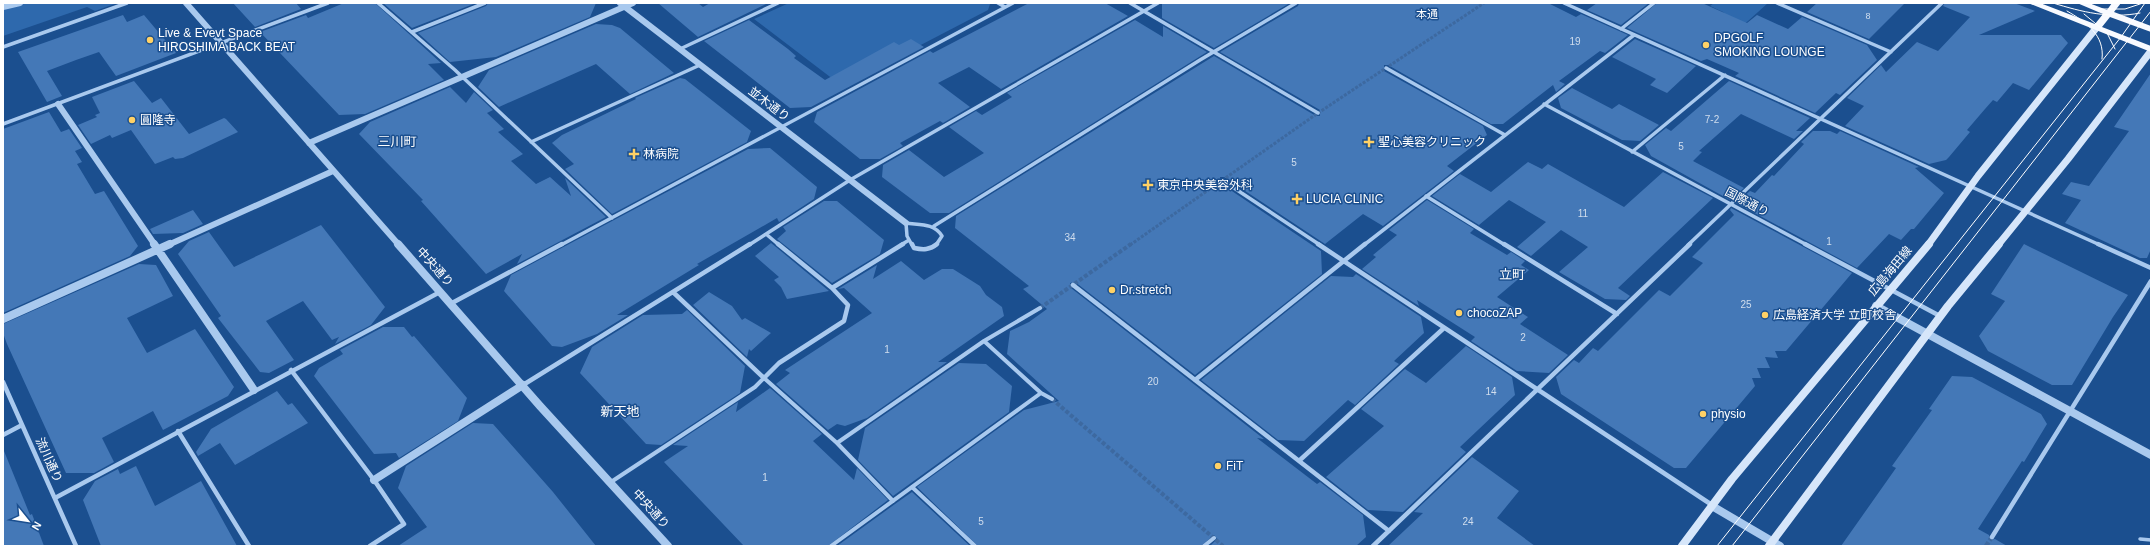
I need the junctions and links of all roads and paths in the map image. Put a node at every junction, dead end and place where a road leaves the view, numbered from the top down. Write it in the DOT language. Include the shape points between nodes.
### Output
graph roads {
  1 [pos="20,3"];
  2 [pos="128,3"];
  3 [pos="186,3"];
  4 [pos="328,3"];
  5 [pos="378,3"];
  6 [pos="485,3"];
  7 [pos="633,3"];
  8 [pos="778,3"];
  9 [pos="998,3"];
  10 [pos="1013,3"];
  11 [pos="1130,3"];
  12 [pos="1158,3"];
  13 [pos="1296,3"];
  14 [pos="1564,3"];
  15 [pos="1654,3"];
  16 [pos="1777,3"];
  17 [pos="1942,3"];
  18 [pos="2032,3"];
  19 [pos="2081,3"];
  20 [pos="2117,3"];
  21 [pos="622,5"];
  22 [pos="3,7"];
  23 [pos="1005,7"];
  24 [pos="1144,11"];
  25 [pos="2110,14"];
  26 [pos="1620,28"];
  27 [pos="2097,28"];
  28 [pos="2151,29"];
  29 [pos="412,32"];
  30 [pos="1634,35"];
  31 [pos="221,42"];
  32 [pos="3,47"];
  33 [pos="680,49"];
  34 [pos="2151,50"];
  35 [pos="1213,52"];
  36 [pos="1891,52"];
  37 [pos="700,65"];
  38 [pos="1386,68"];
  39 [pos="1725,75"];
  40 [pos="462,77"];
  41 [pos="58,104"];
  42 [pos="1544,104"];
  43 [pos="1318,113"];
  44 [pos="1821,118"];
  45 [pos="3,124"];
  46 [pos="782,128"];
  47 [pos="1505,135"];
  48 [pos="531,142"];
  49 [pos="309,143"];
  50 [pos="1632,152"];
  51 [pos="333,171"];
  52 [pos="850,180"];
  53 [pos="1222,180"];
  54 [pos="1971,186"];
  55 [pos="1426,196"];
  56 [pos="1732,205"];
  57 [pos="2026,210"];
  58 [pos="612,218"];
  59 [pos="906,223"];
  60 [pos="934,226"];
  61 [pos="766,234"];
  62 [pos="909,240"];
  63 [pos="159,249"];
  64 [pos="1344,261"];
  65 [pos="2151,268"];
  66 [pos="2151,281"];
  67 [pos="1073,285"];
  68 [pos="832,288"];
  69 [pos="1890,290"];
  70 [pos="440,292"];
  71 [pos="674,294"];
  72 [pos="452,303"];
  73 [pos="1876,306"];
  74 [pos="1040,308"];
  75 [pos="1617,314"];
  76 [pos="1941,316"];
  77 [pos="3,319"];
  78 [pos="1444,328"];
  79 [pos="1927,335"];
  80 [pos="984,341"];
  81 [pos="291,370"];
  82 [pos="764,378"];
  83 [pos="1195,380"];
  84 [pos="3,382"];
  85 [pos="523,385"];
  86 [pos="254,390"];
  87 [pos="1537,390"];
  88 [pos="1041,393"];
  89 [pos="1052,399"];
  90 [pos="2070,411"];
  91 [pos="22,425"];
  92 [pos="178,431"];
  93 [pos="3,435"];
  94 [pos="837,443"];
  95 [pos="2151,455"];
  96 [pos="1300,460"];
  97 [pos="374,480"];
  98 [pos="611,482"];
  99 [pos="912,487"];
  100 [pos="55,498"];
  101 [pos="893,501"];
  102 [pos="1712,506"];
  103 [pos="1389,531"];
  104 [pos="1992,537"];
  105 [pos="1214,538"];
  106 [pos="2140,540"];
  107 [pos="2151,540"];
  108 [pos="1774,544"];
  109 [pos="76,546"];
  110 [pos="248,546"];
  111 [pos="370,546"];
  112 [pos="668,546"];
  113 [pos="831,546"];
  114 [pos="975,546"];
  115 [pos="1204,546"];
  116 [pos="1373,546"];
  117 [pos="1682,546"];
  1 -- 22 [label="street"];
  2 -- 32 [label="street"];
  3 -- 31 [label="street, 中央通り"];
  4 -- 31 [label="street"];
  5 -- 29 [label="street"];
  6 -- 29 [label="street"];
  7 -- 21 [label="street"];
  8 -- 33 [label="street"];
  9 -- 23 [label="street"];
  10 -- 23 [label="street"];
  11 -- 24 [label="street"];
  12 -- 24 [label="street"];
  13 -- 35 [label="street"];
  14 -- 26 [label="street"];
  15 -- 26 [label="street"];
  16 -- 36 [label="street"];
  17 -- 36 [label="street"];
  18 -- 27 [label="highway"];
  19 -- 25 [label="highway"];
  20 -- 25 [label="highway"];
  21 -- 33 [label="street, 並木通り"];
  21 -- 40 [label="street"];
  23 -- 46 [label="street"];
  24 -- 35 [label="street"];
  24 -- 52 [label="street"];
  25 -- 27 [label="highway"];
  25 -- 28 [label="highway"];
  26 -- 30 [label="street"];
  27 -- 34 [label="highway"];
  27 -- 54 [label="main road, 広島海田線"];
  29 -- 40 [label="street"];
  30 -- 39 [label="street"];
  30 -- 42 [label="street"];
  31 -- 41 [label="street"];
  31 -- 49 [label="street, 中央通り"];
  33 -- 37 [label="street, 並木通り"];
  34 -- 57 [label="main road"];
  35 -- 43 [label="street"];
  35 -- 60 [label="street"];
  36 -- 44 [label="street"];
  37 -- 46 [label="street, 並木通り"];
  37 -- 48 [label="street"];
  38 -- 47 [label="street"];
  39 -- 44 [label="street"];
  39 -- 50 [label="street"];
  40 -- 48 [label="street"];
  40 -- 49 [label="street"];
  41 -- 45 [label="street"];
  41 -- 63 [label="street"];
  42 -- 47 [label="street"];
  42 -- 50 [label="street, 国際通り"];
  44 -- 54 [label="street"];
  44 -- 56 [label="street"];
  46 -- 52 [label="street, 並木通り"];
  46 -- 58 [label="street"];
  47 -- 55 [label="street"];
  48 -- 58 [label="street"];
  49 -- 51 [label="street, 中央通り"];
  50 -- 56 [label="street, 国際通り"];
  51 -- 63 [label="street"];
  51 -- 70 [label="street, 中央通り"];
  52 -- 59 [label="street, 並木通り"];
  52 -- 61 [label="street"];
  53 -- 64 [label="street"];
  54 -- 57 [label="street"];
  54 -- 69 [label="main road, 広島海田線" via="1941,229"];
  55 -- 64 [label="street"];
  55 -- 75 [label="street"];
  56 -- 69 [label="street, 国際通り"];
  56 -- 75 [label="street"];
  57 -- 65 [label="street"];
  57 -- 76 [label="main road"];
  58 -- 72 [label="street"];
  59 -- 60 [label="street"];
  59 -- 62 [label="street"];
  60 -- 62 [label="street" via="940,230 942,236 939,244 930,249 914,248"];
  61 -- 68 [label="street"];
  61 -- 71 [label="street"];
  62 -- 68 [label="street"];
  63 -- 77 [label="street"];
  63 -- 86 [label="street"];
  64 -- 78 [label="street"];
  64 -- 83 [label="street"];
  66 -- 90 [label="street"];
  67 -- 83 [label="street"];
  68 -- 82 [label="street" via="848,304 844,321 779,363"];
  69 -- 73 [label="main road, 広島海田線"];
  69 -- 76 [label="street, 国際通り"];
  70 -- 72 [label="street, 中央通り"];
  70 -- 81 [label="street"];
  71 -- 82 [label="street"];
  71 -- 85 [label="street"];
  72 -- 85 [label="street, 中央通り"];
  73 -- 79 [label="street"];
  73 -- 102 [label="main road, 広島海田線"];
  74 -- 80 [label="street"];
  75 -- 87 [label="street"];
  76 -- 79 [label="main road"];
  78 -- 87 [label="street"];
  78 -- 96 [label="street"];
  79 -- 90 [label="street"];
  79 -- 108 [label="main road"];
  80 -- 88 [label="street"];
  80 -- 94 [label="street"];
  81 -- 86 [label="street"];
  81 -- 97 [label="street"];
  82 -- 94 [label="street"];
  82 -- 98 [label="street" via="755,387"];
  83 -- 96 [label="street"];
  84 -- 91 [label="street, 流川通り"];
  85 -- 97 [label="street"];
  85 -- 98 [label="street, 中央通り"];
  86 -- 92 [label="street"];
  87 -- 102 [label="street"];
  87 -- 103 [label="street"];
  88 -- 89 [label="street"];
  88 -- 99 [label="street"];
  90 -- 95 [label="street"];
  90 -- 104 [label="street"];
  91 -- 93 [label="street"];
  91 -- 100 [label="street, 流川通り"];
  92 -- 100 [label="street"];
  92 -- 110 [label="street"];
  94 -- 101 [label="street"];
  96 -- 103 [label="street"];
  97 -- 111 [label="street" via="404,524"];
  98 -- 112 [label="street, 中央通り"];
  99 -- 101 [label="street"];
  99 -- 114 [label="street"];
  100 -- 109 [label="street, 流川通り"];
  101 -- 113 [label="street"];
  102 -- 108 [label="street"];
  102 -- 117 [label="main road, 広島海田線"];
  103 -- 116 [label="street"];
  105 -- 115 [label="street"];
  106 -- 107 [label="lane"];
}
